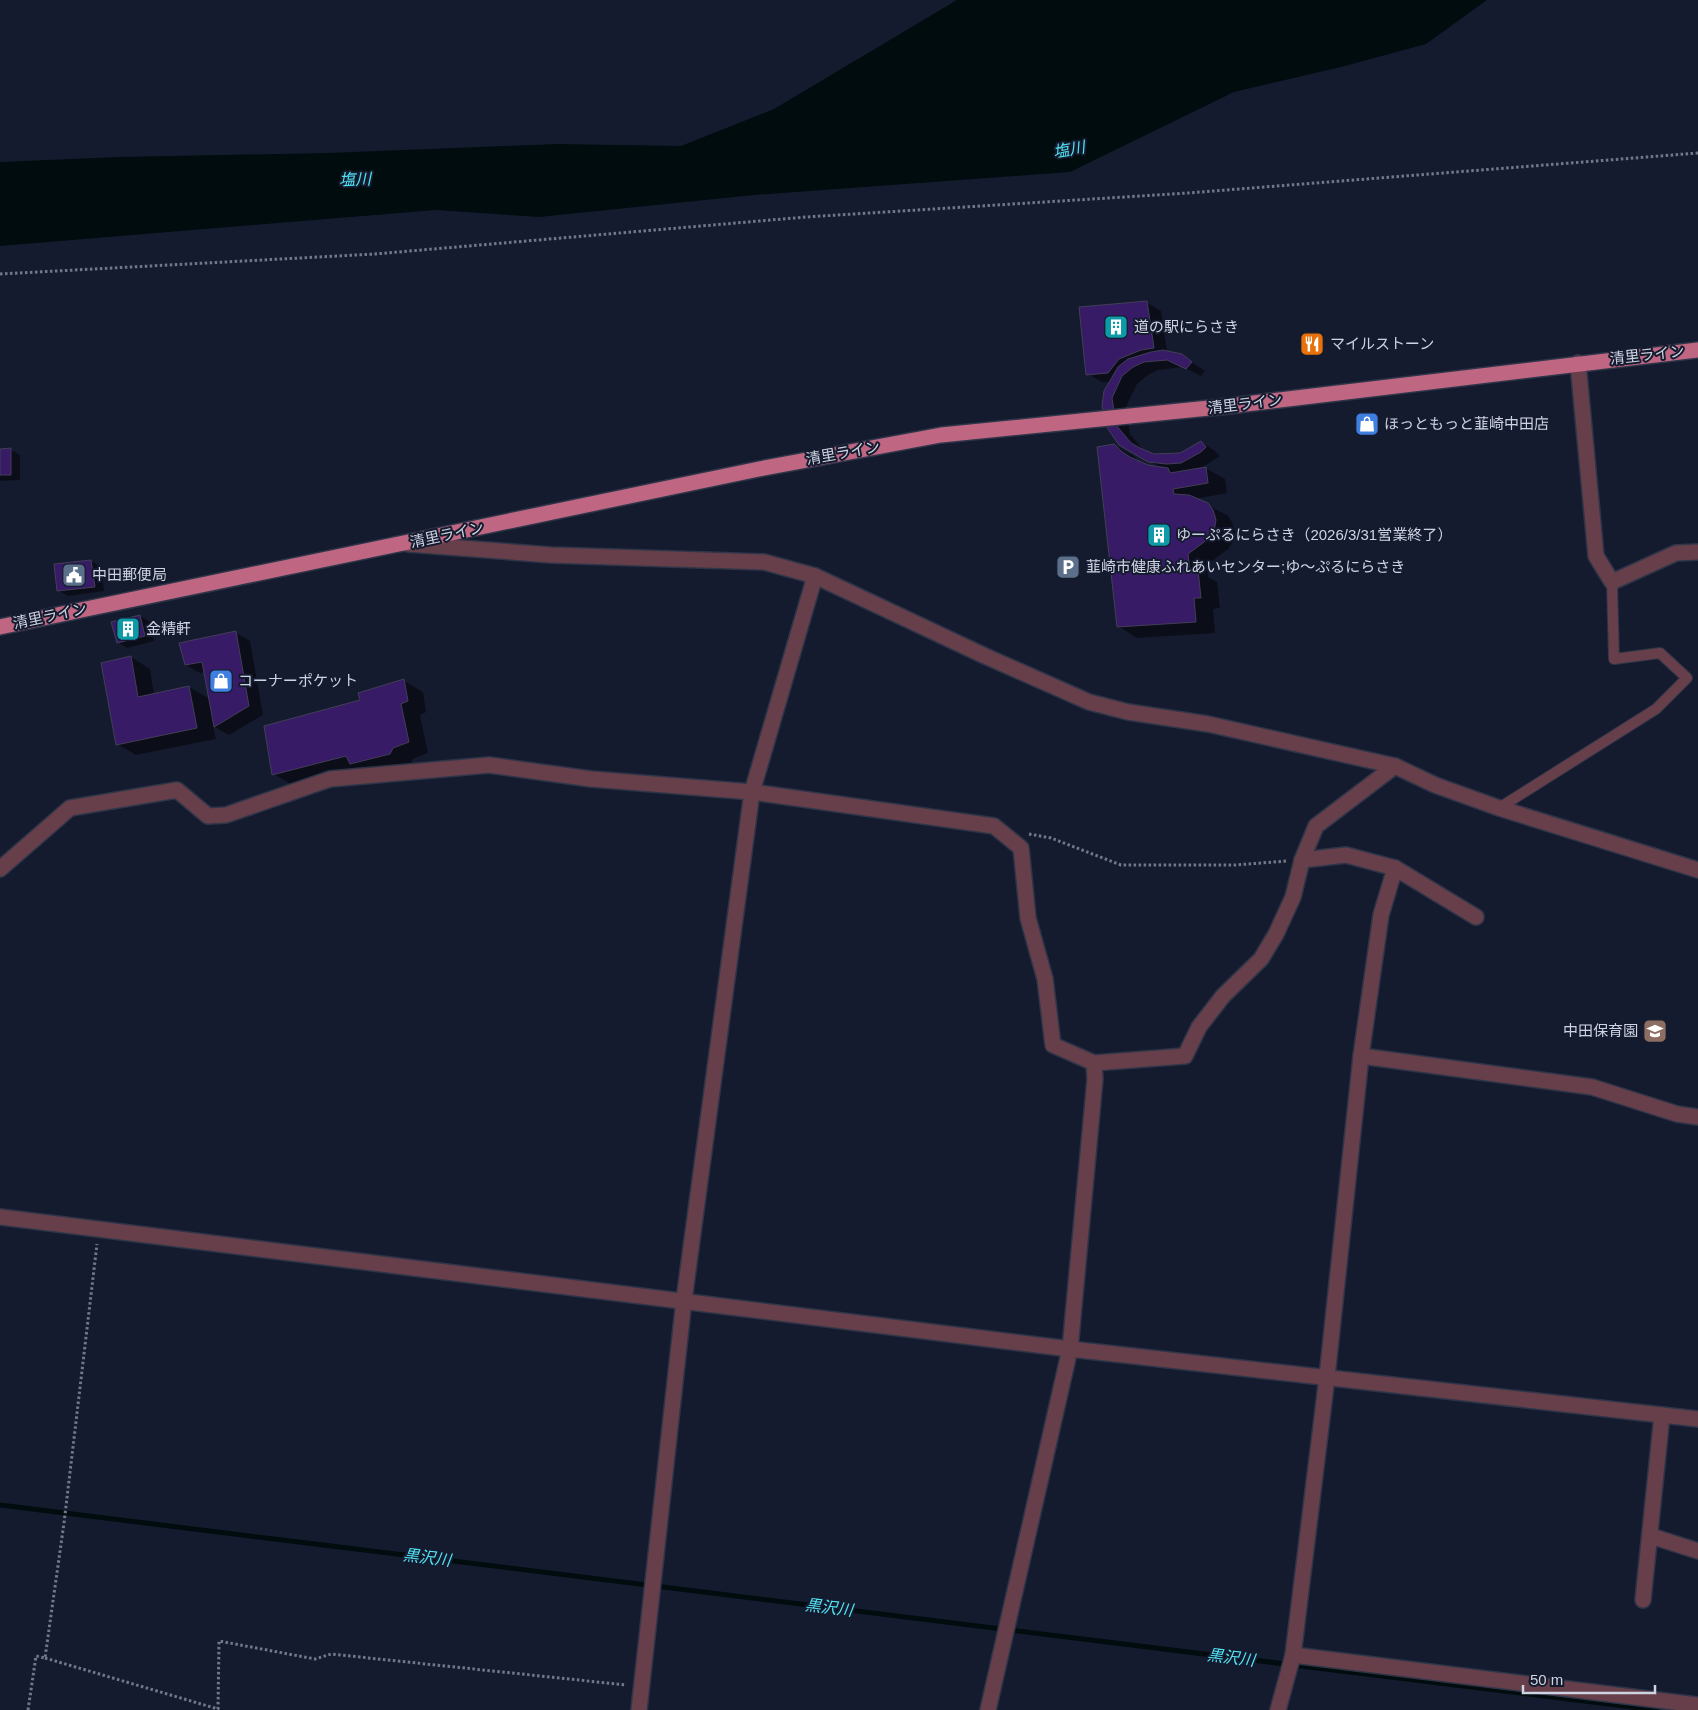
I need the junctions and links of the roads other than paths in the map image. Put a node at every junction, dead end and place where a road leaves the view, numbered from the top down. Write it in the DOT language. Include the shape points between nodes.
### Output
graph roads {
  1 [pos="1698,350"];
  2 [pos="1578,363"];
  3 [pos="404,544"];
  4 [pos="1698,552"];
  5 [pos="815,576"];
  6 [pos="1612,582"];
  7 [pos="0,627"];
  8 [pos="1395,766"];
  9 [pos="752,792"];
  10 [pos="1499,808"];
  11 [pos="1302,860"];
  12 [pos="0,868"];
  13 [pos="1395,868"];
  14 [pos="1698,870"];
  15 [pos="1476,918"];
  16 [pos="1361,1056"];
  17 [pos="1094,1063"];
  18 [pos="1698,1117"];
  19 [pos="0,1217"];
  20 [pos="684,1300"];
  21 [pos="1070,1348"];
  22 [pos="1326,1377"];
  23 [pos="1662,1415"];
  24 [pos="1698,1419"];
  25 [pos="1651,1536"];
  26 [pos="1698,1551"];
  27 [pos="1643,1600"];
  28 [pos="1293,1654"];
  29 [pos="1698,1705"];
  30 [pos="639,1710"];
  31 [pos="988,1710"];
  32 [pos="1278,1710"];
  1 -- 2 [label="highway, 清里ライン"];
  2 -- 3 [label="highway, 清里ライン" via="1229,406 941,436 759,469"];
  2 -- 6 [label="street" via="1596,556"];
  3 -- 5 [label="street" via="551,555 764,562"];
  3 -- 7 [label="highway, 清里ライン"];
  4 -- 6 [label="street" via="1676,553"];
  5 -- 8 [label="street" via="1089,702 1128,712 1208,724"];
  5 -- 9 [label="street"];
  6 -- 10 [label="lane" via="1614,659 1660,653 1687,678 1656,709"];
  8 -- 10 [label="street" via="1435,785"];
  8 -- 11 [label="street" via="1316,826"];
  9 -- 12 [label="street" via="591,779 489,765 330,779 226,815 208,816 177,790 70,808"];
  9 -- 17 [label="street" via="994,826 1021,848 1028,918 1045,979 1053,1045"];
  9 -- 20 [label="street"];
  10 -- 14 [label="street"];
  11 -- 13 [label="street" via="1346,855"];
  11 -- 17 [label="street" via="1292,897 1262,959 1223,996 1199,1027 1185,1056"];
  13 -- 15 [label="street"];
  13 -- 16 [label="street" via="1381,916"];
  16 -- 18 [label="street" via="1592,1087 1678,1114"];
  16 -- 22 [label="street"];
  17 -- 21 [label="street"];
  19 -- 20 [label="street"];
  20 -- 21 [label="street"];
  20 -- 30 [label="street"];
  21 -- 22 [label="street"];
  21 -- 31 [label="street"];
  22 -- 23 [label="street"];
  22 -- 28 [label="street"];
  23 -- 24 [label="street"];
  23 -- 25 [label="street"];
  25 -- 26 [label="street"];
  25 -- 27 [label="street"];
  28 -- 29 [label="street"];
  28 -- 32 [label="street"];
}
